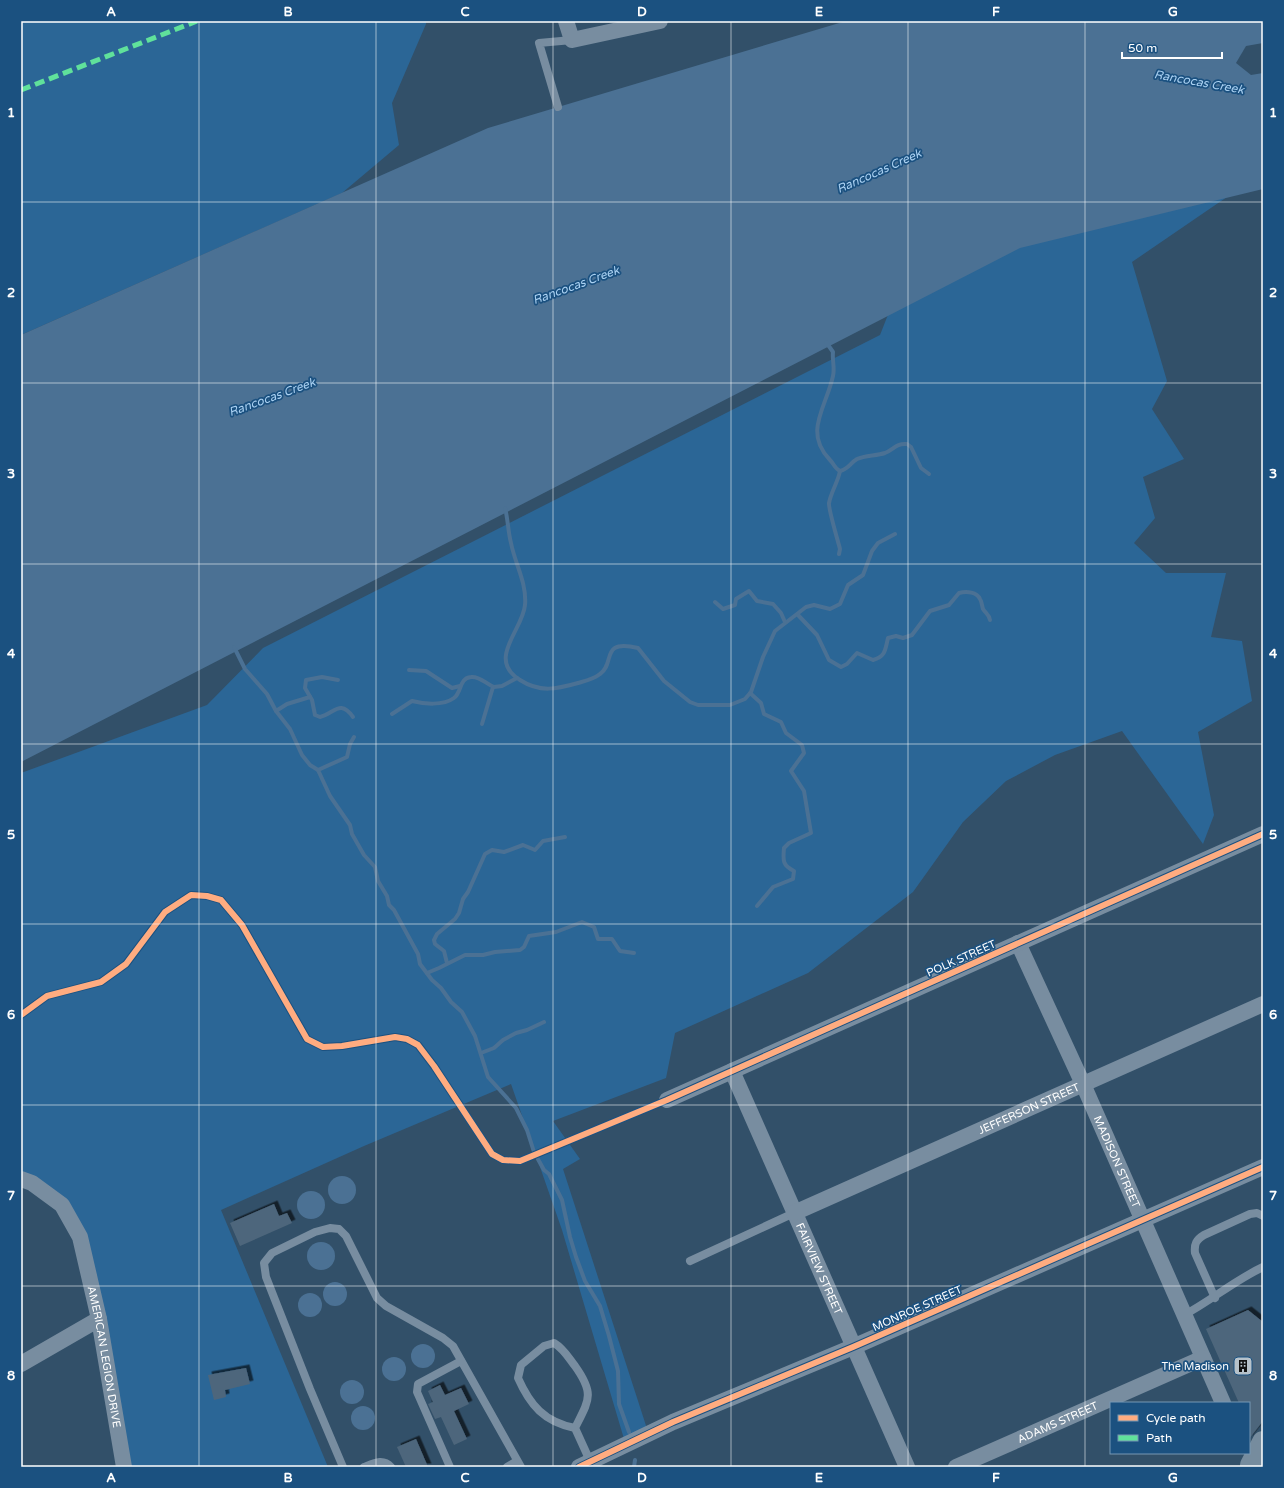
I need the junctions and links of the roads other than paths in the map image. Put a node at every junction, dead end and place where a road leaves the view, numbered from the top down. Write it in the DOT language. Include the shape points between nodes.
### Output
graph roads {
  1 [pos="566,21"];
  2 [pos="660,21"];
  3 [pos="638,23"];
  4 [pos="572,40"];
  5 [pos="558,107"];
  6 [pos="1263,834"];
  7 [pos="1018,944"];
  8 [pos="1263,1004"];
  9 [pos="732,1071"];
  10 [pos="1083,1084"];
  11 [pos="667,1100"];
  12 [pos="1263,1167"];
  13 [pos="21,1179"];
  14 [pos="794,1213"];
  15 [pos="1263,1216"];
  16 [pos="1141,1220"];
  17 [pos="690,1261"];
  18 [pos="1263,1267"];
  19 [pos="1214,1298"];
  20 [pos="1184,1315"];
  21 [pos="98,1319"];
  22 [pos="854,1347"];
  23 [pos="1203,1358"];
  24 [pos="462,1361"];
  25 [pos="21,1364"];
  26 [pos="1223,1402"];
  27 [pos="575,1428"];
  28 [pos="1263,1442"];
  29 [pos="1252,1460"];
  30 [pos="519,1464"];
  31 [pos="584,1464"];
  32 [pos="124,1467"];
  33 [pos="344,1467"];
  34 [pos="364,1467"];
  35 [pos="391,1467"];
  36 [pos="450,1467"];
  37 [pos="507,1467"];
  38 [pos="907,1467"];
  39 [pos="956,1467"];
  1 -- 4 [label="street"];
  2 -- 3 [label="street"];
  3 -- 4 [label="street"];
  4 -- 5 [label="lane" via="539,43"];
  6 -- 7 [label="street, POLK STREET"];
  7 -- 9 [label="street, POLK STREET"];
  7 -- 10 [label="street, MADISON STREET"];
  8 -- 10 [label="street, JEFFERSON STREET"];
  9 -- 11 [label="street, POLK STREET"];
  9 -- 14 [label="street, FAIRVIEW STREET"];
  10 -- 14 [label="street, JEFFERSON STREET"];
  10 -- 16 [label="street, MADISON STREET"];
  12 -- 16 [label="street, MONROE STREET"];
  13 -- 21 [label="street, AMERICAN LEGION DRIVE" via="32,1183 62,1205 80,1237"];
  14 -- 17 [label="lane"];
  14 -- 22 [label="street, FAIRVIEW STREET"];
  15 -- 19 [label="lane" via="1257,1213 1250,1214 1204,1234 1197,1240 1194,1246 1195,1253"];
  16 -- 20 [label="street, MADISON STREET"];
  16 -- 22 [label="street, MONROE STREET"];
  18 -- 19 [label="lane" via="1234,1282"];
  19 -- 20 [label="lane"];
  20 -- 23 [label="street, MADISON STREET"];
  21 -- 25 [label="street"];
  21 -- 32 [label="street, AMERICAN LEGION DRIVE"];
  22 -- 31 [label="street, MONROE STREET" via="673,1422"];
  22 -- 38 [label="street, FAIRVIEW STREET"];
  23 -- 26 [label="street, MADISON STREET"];
  23 -- 39 [label="street, ADAMS STREET"];
  24 -- 30 [label="lane"];
  24 -- 33 [label="lane" via="453,1346 443,1338 386,1306 377,1298 346,1236 339,1229 330,1228 315,1232 272,1253 264,1263 266,1277"];
  24 -- 36 [label="lane" via="418,1384 417,1392"];
  27 -- 27 [label="lane" via="587,1404 588,1391 584,1378 562,1348 554,1343 544,1346 521,1365 518,1378 523,1390 540,1412 558,1425"];
  27 -- 31 [label="lane"];
  28 -- 29 [label="main road"];
  30 -- 37 [label="lane"];
  34 -- 35 [label="lane" via="378,1462 386,1462"];
}
